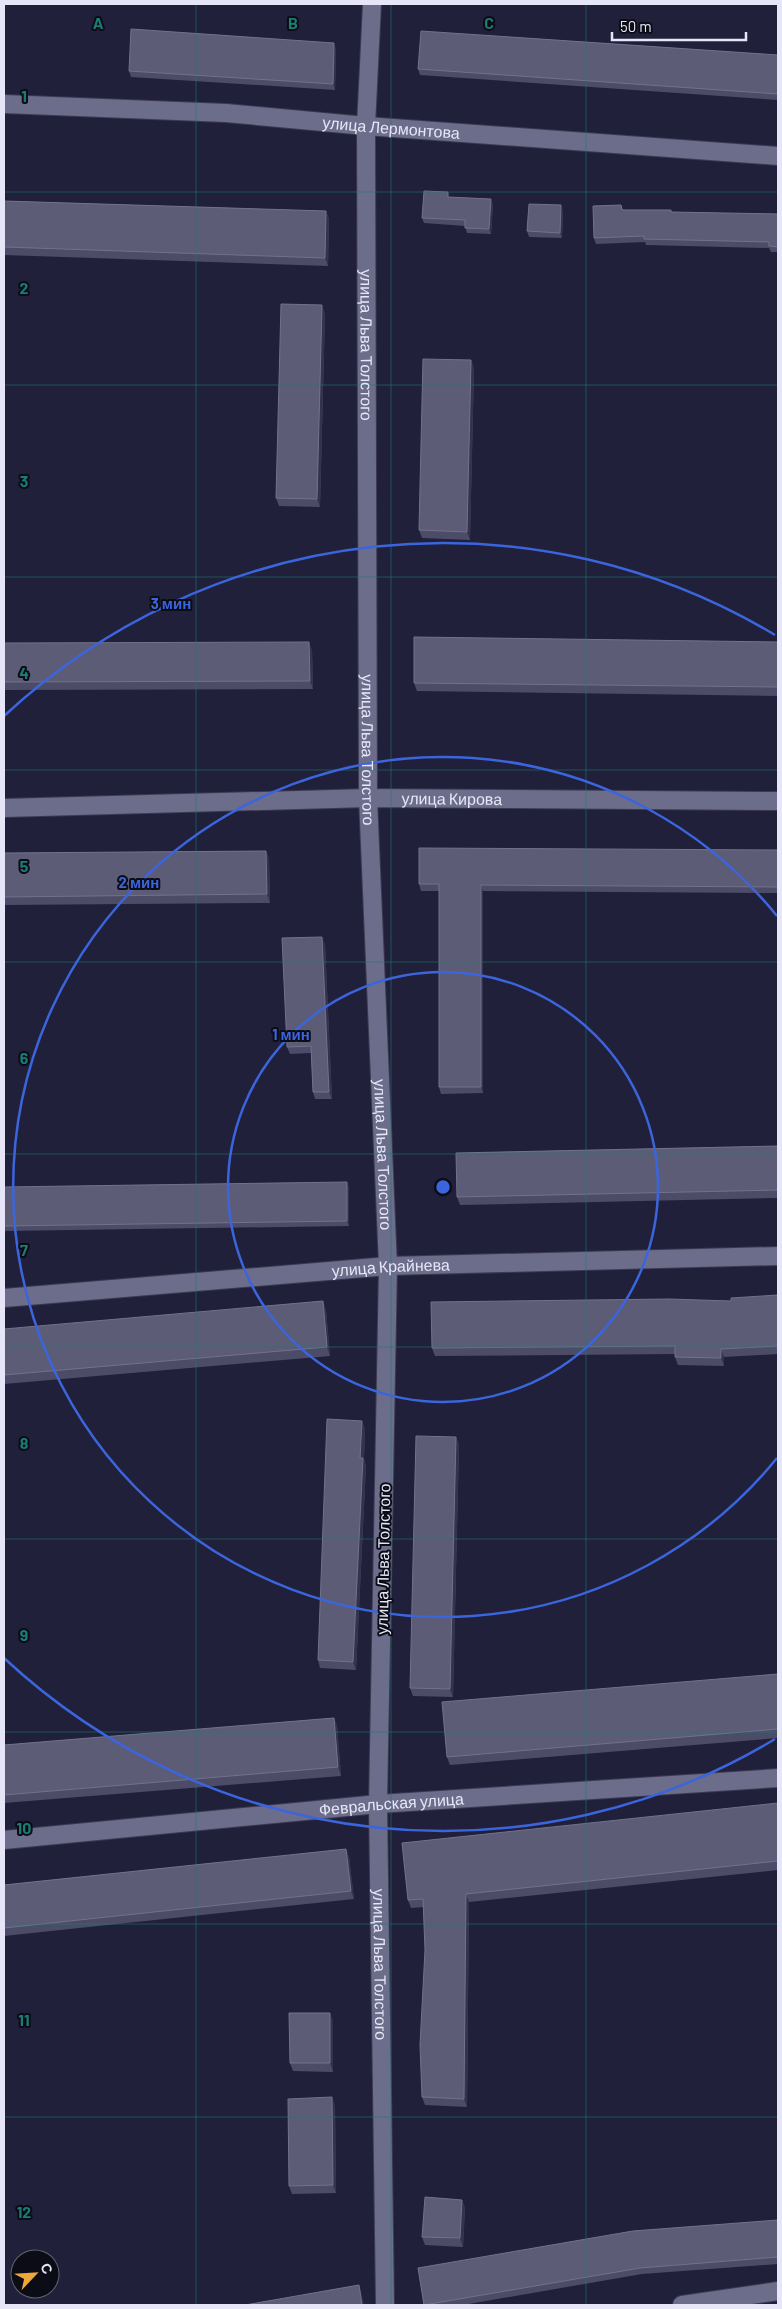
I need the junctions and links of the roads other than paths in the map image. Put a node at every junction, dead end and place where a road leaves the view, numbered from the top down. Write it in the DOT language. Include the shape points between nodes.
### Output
graph roads {
  1 [pos="372,4"];
  2 [pos="4,104"];
  3 [pos="366,126"];
  4 [pos="778,156"];
  5 [pos="368,798"];
  6 [pos="778,801"];
  7 [pos="4,808"];
  8 [pos="778,1256"];
  9 [pos="388,1266"];
  10 [pos="4,1298"];
  11 [pos="778,1778"];
  12 [pos="378,1804"];
  13 [pos="4,1840"];
  14 [pos="778,2291"];
  15 [pos="385,2305"];
  16 [pos="682,2305"];
  1 -- 3 [label="street, улица Льва Толстого"];
  2 -- 3 [label="street, улица Лермонтова" via="226,113"];
  3 -- 4 [label="street, улица Лермонтова"];
  3 -- 5 [label="street, улица Льва Толстого"];
  5 -- 6 [label="street, улица Кирова"];
  5 -- 7 [label="street, улица Кирова"];
  5 -- 9 [label="street, улица Льва Толстого"];
  8 -- 9 [label="street, улица Крайнева"];
  9 -- 10 [label="street, улица Крайнева"];
  9 -- 12 [label="street, улица Льва Толстого"];
  11 -- 12 [label="street, Февральская улица"];
  12 -- 13 [label="street, Февральская улица"];
  12 -- 15 [label="street, улица Льва Толстого"];
  14 -- 16 [label="street"];
}
